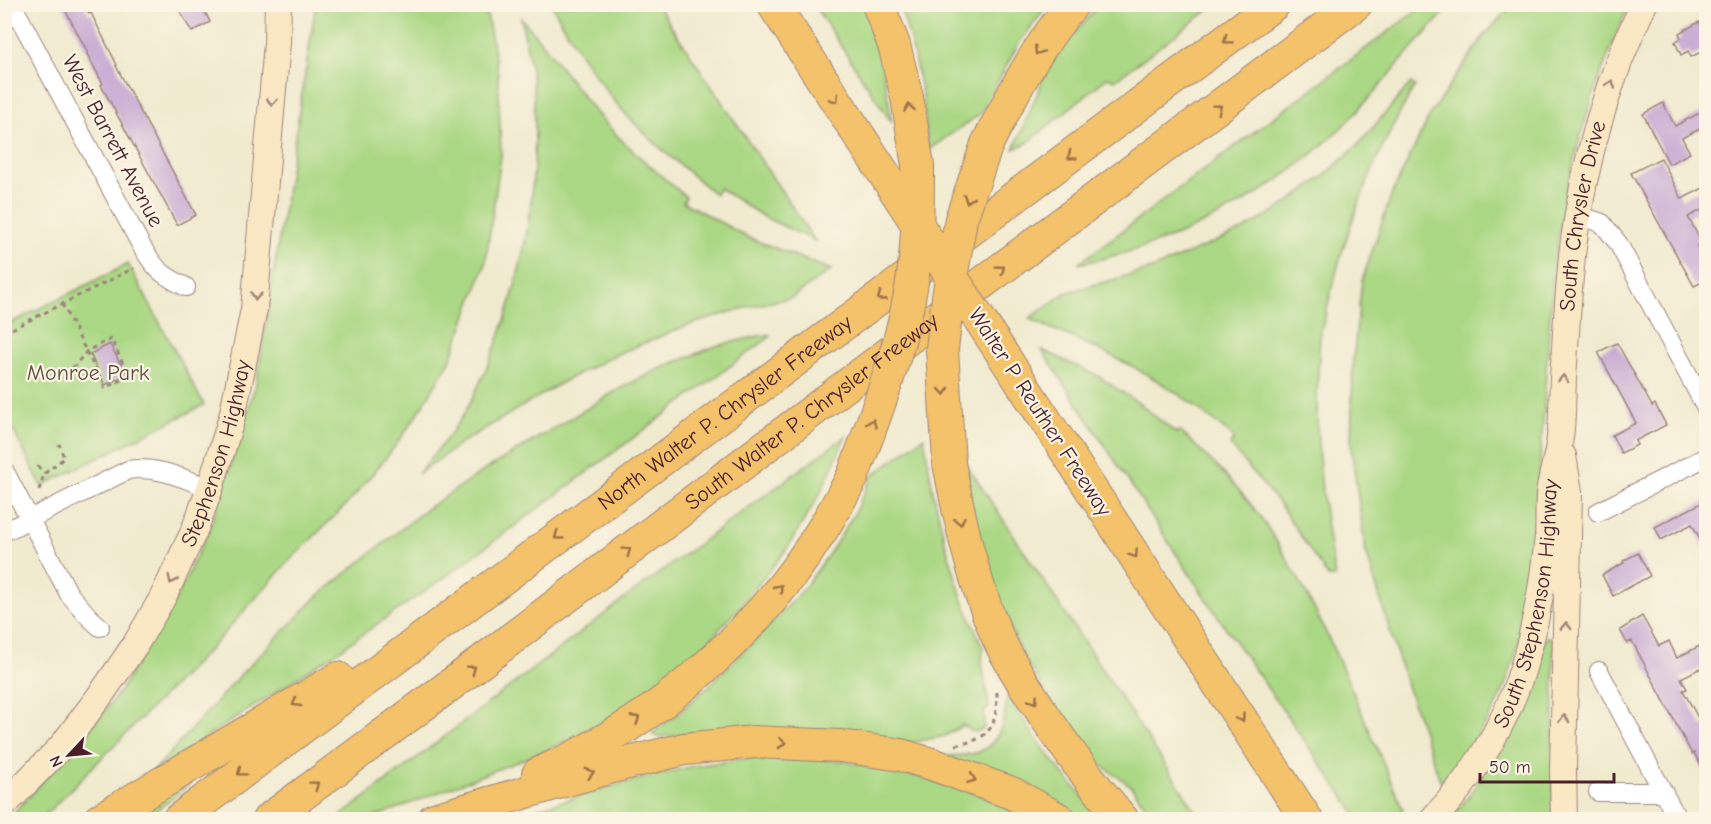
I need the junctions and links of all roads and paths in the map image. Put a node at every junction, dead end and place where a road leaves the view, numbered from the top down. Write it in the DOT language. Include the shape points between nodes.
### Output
graph roads {
  1 [pos="12,4"];
  2 [pos="278,4"];
  3 [pos="290,4"];
  4 [pos="773,4"];
  5 [pos="878,4"];
  6 [pos="1073,4"];
  7 [pos="1274,4"];
  8 [pos="1356,4"];
  9 [pos="1644,4"];
  10 [pos="277,43"];
  11 [pos="1578,215"];
  12 [pos="134,268"];
  13 [pos="186,287"];
  14 [pos="62,304"];
  15 [pos="4,333"];
  16 [pos="87,351"];
  17 [pos="71,370"];
  18 [pos="1707,408"];
  19 [pos="1560,438"];
  20 [pos="59,444"];
  21 [pos="1707,457"];
  22 [pos="37,466"];
  23 [pos="4,470"];
  24 [pos="45,473"];
  25 [pos="210,488"];
  26 [pos="39,490"];
  27 [pos="1598,512"];
  28 [pos="30,519"];
  29 [pos="4,532"];
  30 [pos="473,598"];
  31 [pos="100,627"];
  32 [pos="1599,671"];
  33 [pos="996,679"];
  34 [pos="951,746"];
  35 [pos="1598,792"];
  36 [pos="1664,792"];
  37 [pos="4,805"];
  38 [pos="99,819"];
  39 [pos="178,819"];
  40 [pos="268,819"];
  41 [pos="433,819"];
  42 [pos="1060,819"];
  43 [pos="1123,819"];
  44 [pos="1307,819"];
  45 [pos="1432,819"];
  46 [pos="1564,819"];
  47 [pos="1678,819"];
  1 -- 13 [label="street, West Barrett Avenue" via="142,247 164,275"];
  2 -- 10 [label="main road"];
  3 -- 10 [label="main road"];
  4 -- 44 [label="highway, Walter P Reuther Freeway, one-way, bridge"];
  41 -- 5 [label="highway, one-way, bridge" via="543,772 667,699 707,666 772,597 822,530 852,478 889,376 910,298 918,216 918,166 907,98 894,45"];
  6 -- 43 [label="highway, one-way, bridge" via="1022,76 987,144 961,219 942,349 949,463 961,528 982,598 1014,670 1097,790"];
  7 -- 30 [label="highway, North Walter P. Chrysler Freeway, one-way"];
  40 -- 8 [label="highway, South Walter P. Chrysler Freeway, one-way"];
  11 -- 9 [label="main road, South Chrysler Drive, one-way" via="1608,93"];
  10 -- 25 [label="main road, Stephenson Highway, one-way" via="254,309 232,417"];
  11 -- 18 [label="street" via="1602,223 1618,243"];
  19 -- 11 [label="main road, South Chrysler Drive, one-way" via="1568,298"];
  12 -- 14 [label="path"];
  14 -- 15 [label="path"];
  14 -- 16 [label="path"];
  16 -- 16 [label="path" via="105,388 129,376 111,339"];
  16 -- 17 [label="path"];
  19 -- 45 [label="main road, South Stephenson Highway" via="1549,493 1548,536 1534,631 1523,671 1492,742 1471,775"];
  46 -- 19 [label="main road, one-way" via="1569,492"];
  20 -- 24 [label="path" via="64,458"];
  21 -- 27 [label="street"];
  22 -- 24 [label="path"];
  23 -- 28 [label="street"];
  24 -- 26 [label="path"];
  25 -- 28 [label="street" via="140,468"];
  25 -- 37 [label="main road, Stephenson Highway, one-way" via="168,588 135,645 62,746"];
  28 -- 29 [label="street"];
  28 -- 31 [label="street" via="69,594"];
  30 -- 38 [label="highway, one-way"];
  30 -- 39 [label="highway, North Walter P. Chrysler Freeway, one-way"];
  32 -- 36 [label="street"];
  33 -- 34 [label="path" via="997,713 990,729 977,740"];
  35 -- 36 [label="street"];
  36 -- 47 [label="street"];
  41 -- 42 [label="highway, one-way" via="684,749 754,742 842,746 901,755 1014,794"];
}
